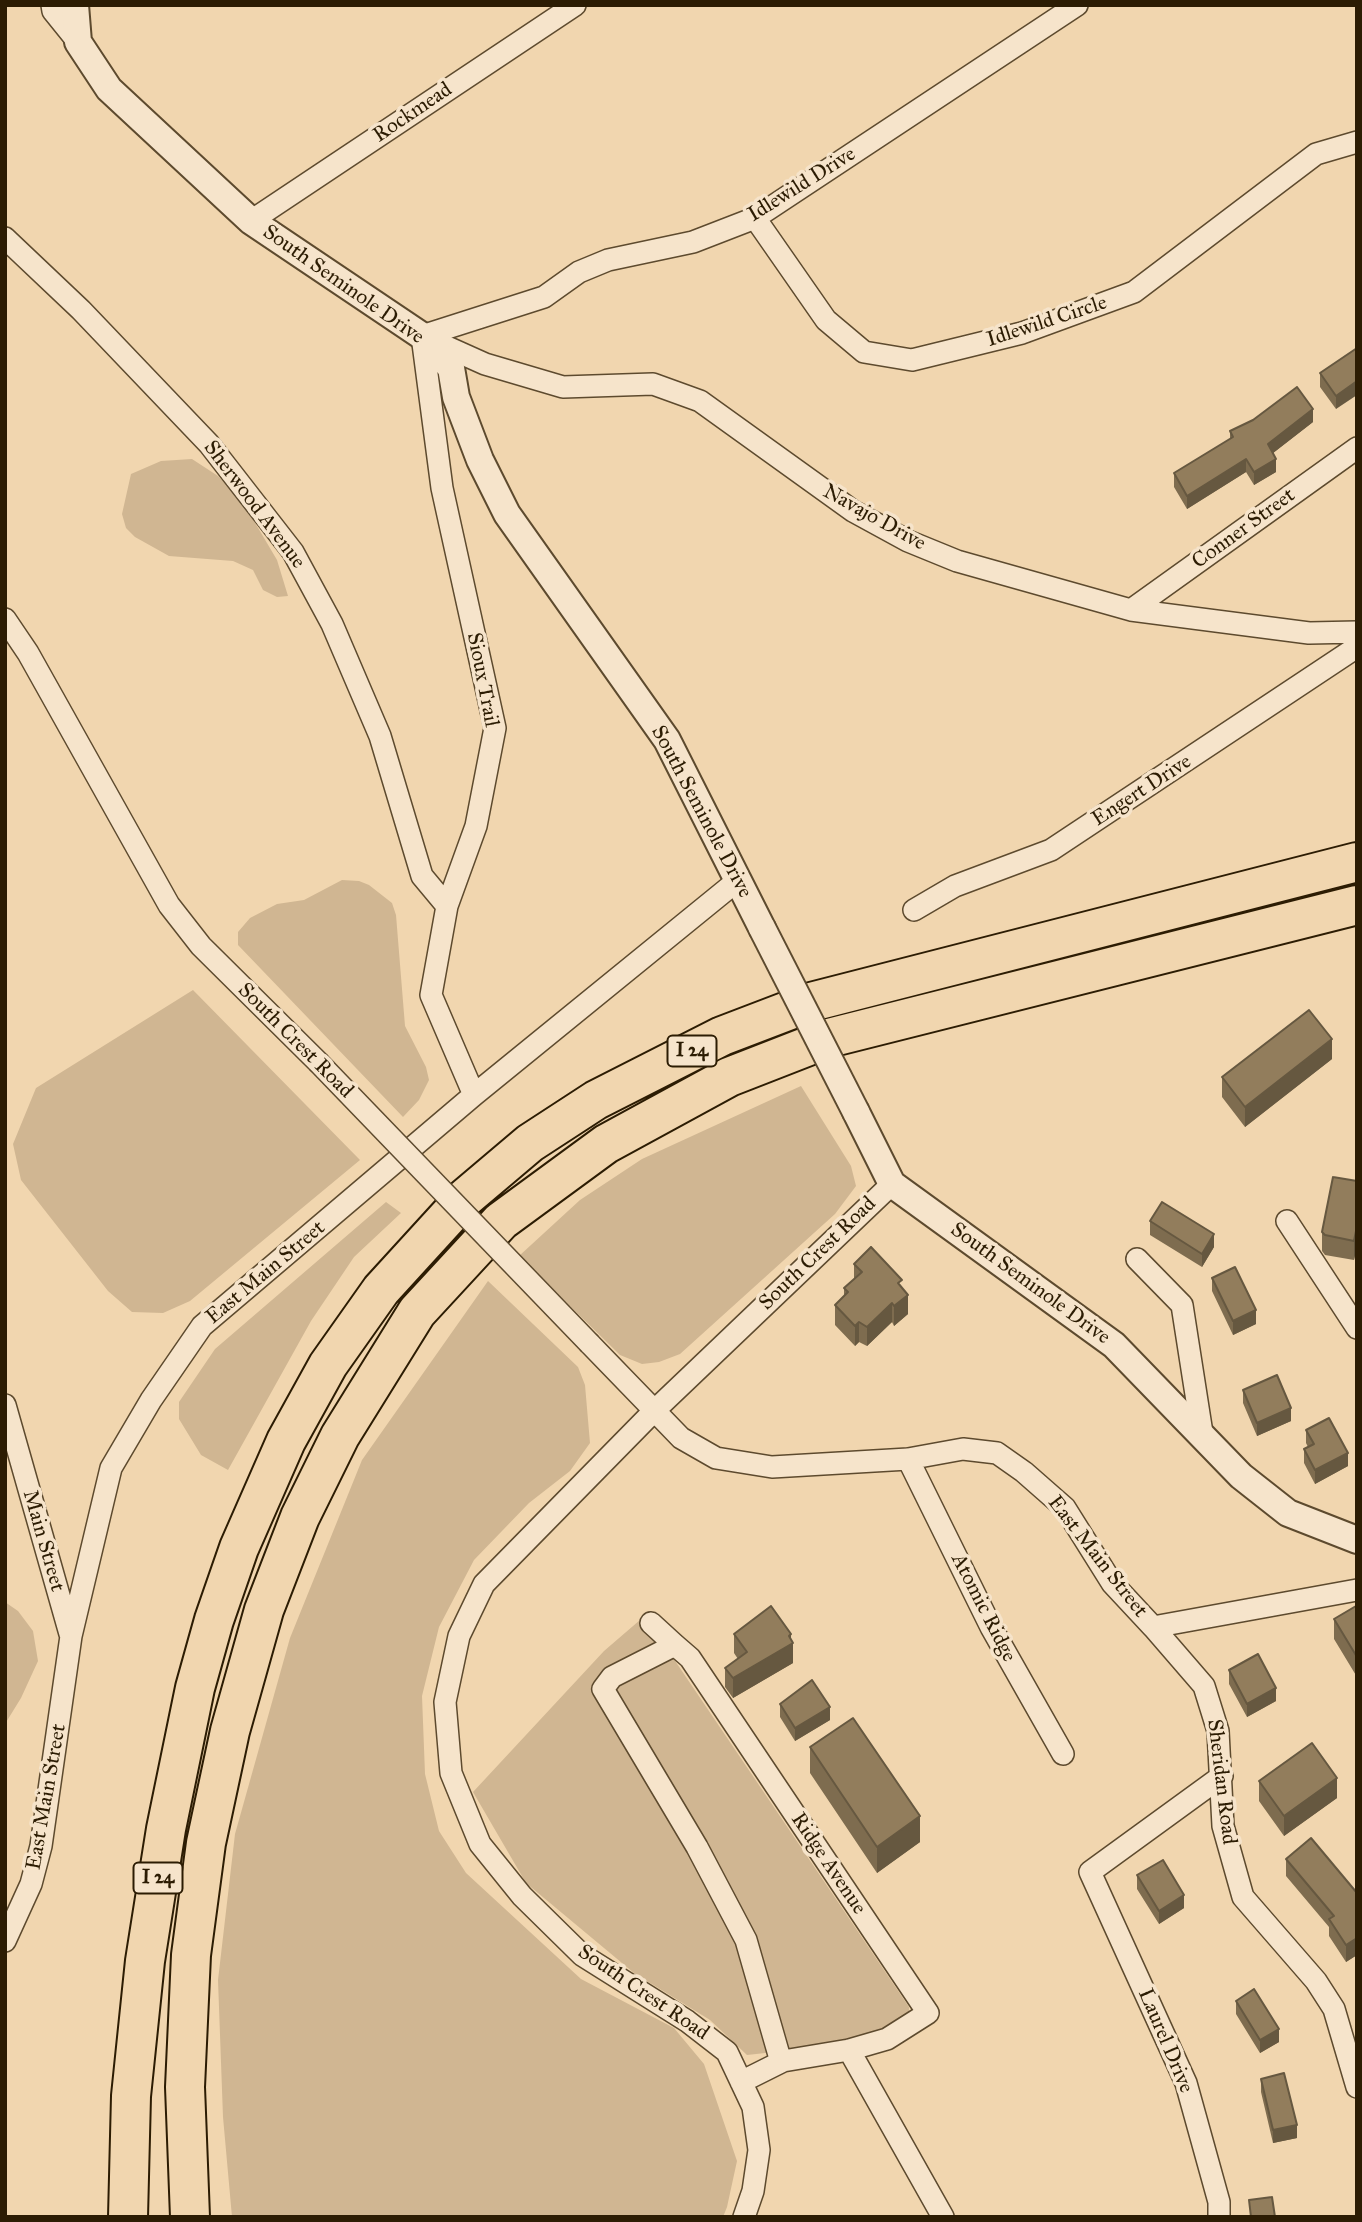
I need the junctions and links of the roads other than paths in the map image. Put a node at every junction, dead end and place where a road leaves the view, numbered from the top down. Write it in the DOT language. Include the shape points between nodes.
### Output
graph roads {
  1 [pos="52,5"];
  2 [pos="75,5"];
  3 [pos="575,5"];
  4 [pos="1077,5"];
  5 [pos="78,42"];
  6 [pos="1357,142"];
  7 [pos="755,218"];
  8 [pos="251,221"];
  9 [pos="5,238"];
  10 [pos="422,336"];
  11 [pos="1357,448"];
  12 [pos="1131,610"];
  13 [pos="5,619"];
  14 [pos="1357,632"];
  15 [pos="1357,647"];
  16 [pos="1357,862"];
  17 [pos="737,881"];
  18 [pos="1357,905"];
  19 [pos="447,906"];
  20 [pos="914,910"];
  21 [pos="474,1095"];
  22 [pos="892,1184"];
  23 [pos="1287,1221"];
  24 [pos="1137,1259"];
  25 [pos="1357,1328"];
  26 [pos="5,1405"];
  27 [pos="653,1412"];
  28 [pos="1202,1433"];
  29 [pos="908,1459"];
  30 [pos="1357,1540"];
  31 [pos="1357,1590"];
  32 [pos="651,1623"];
  33 [pos="1153,1626"];
  34 [pos="71,1636"];
  35 [pos="675,1645"];
  36 [pos="1063,1754"];
  37 [pos="1222,1776"];
  38 [pos="5,1941"];
  39 [pos="849,2050"];
  40 [pos="781,2062"];
  41 [pos="741,2082"];
  42 [pos="1357,2087"];
  43 [pos="128,2217"];
  44 [pos="190,2217"];
  45 [pos="744,2217"];
  46 [pos="943,2217"];
  47 [pos="1219,2217"];
  1 -- 5 [label="street"];
  2 -- 5 [label="street, South Seminole Drive"];
  3 -- 8 [label="street, Rockmead"];
  4 -- 7 [label="street, Idlewild Drive"];
  5 -- 8 [label="street, South Seminole Drive" via="109,89"];
  6 -- 7 [label="street, Idlewild Circle" via="1316,154 1134,292 1022,333 912,360 864,352 826,320"];
  7 -- 10 [label="street, Idlewild Drive" via="693,242 608,260 579,272 544,297"];
  8 -- 10 [label="street, South Seminole Drive"];
  9 -- 19 [label="street, Sherwood Avenue" via="209,444 293,552 332,624 380,736 422,876"];
  10 -- 12 [label="street, Navajo Drive" via="485,364 563,387 653,384 700,401 853,512 908,541 957,561"];
  10 -- 17 [label="street, South Seminole Drive" via="451,368 456,397 480,460 507,514 667,740"];
  10 -- 19 [label="street, Sioux Trail" via="442,488 495,728 476,826"];
  11 -- 12 [label="street, Conner Street"];
  12 -- 14 [label="street, Navajo Drive" via="1309,633"];
  13 -- 27 [label="street, South Crest Road, bridge" via="169,905 211,956"];
  15 -- 20 [label="street, Engert Drive" via="1051,850 955,886"];
  16 -- 43 [label="highway, I 24" via="810,1002 722,1036 596,1100 530,1143 465,1198 381,1290 328,1365 286,1441 239,1548 195,1688 145,1961 131,2096"];
  17 -- 21 [label="street, East Main Street"];
  17 -- 22 [label="street, South Seminole Drive, bridge"];
  18 -- 44 [label="highway, I 24" via="829,1038 729,1077 606,1144 501,1221 417,1312 340,1436 300,1517 264,1610 230,1731 206,1843 191,1955 185,2087"];
  19 -- 21 [label="street, Sioux Trail" via="431,995"];
  21 -- 34 [label="street, East Main Street" via="202,1326 111,1468"];
  22 -- 27 [label="street, South Crest Road"];
  22 -- 28 [label="street, South Seminole Drive" via="1114,1345"];
  23 -- 25 [label="street"];
  24 -- 28 [label="street" via="1182,1305"];
  26 -- 34 [label="street, Main Street"];
  27 -- 29 [label="street, East Main Street" via="681,1438 716,1458 772,1467"];
  27 -- 41 [label="street, South Crest Road" via="484,1584 459,1636 445,1702 451,1773 480,1844 523,1896 582,1955 687,2021 727,2052"];
  28 -- 30 [label="street, South Seminole Drive" via="1241,1476 1287,1514"];
  29 -- 33 [label="street, East Main Street" via="963,1449 997,1454 1024,1472 1065,1508 1112,1583"];
  29 -- 36 [label="street, Atomic Ridge" via="991,1627"];
  31 -- 33 [label="street, East Main Street"];
  32 -- 35 [label="street, Ridge Avenue"];
  33 -- 37 [label="street, Sheridan Road" via="1204,1686 1217,1731"];
  34 -- 38 [label="street, East Main Street" via="41,1846 31,1884"];
  35 -- 39 [label="street, Ridge Avenue" via="690,1658 928,2013 887,2039"];
  35 -- 40 [label="street" via="612,1677 603,1689 746,1940"];
  37 -- 42 [label="street, Sheridan Road" via="1223,1826 1243,1896 1316,1981 1334,2009"];
  37 -- 47 [label="street, Laurel Drive" via="1090,1872 1186,2084 1219,2202"];
  39 -- 40 [label="street, Ridge Avenue"];
  39 -- 46 [label="street"];
  40 -- 41 [label="street, Ridge Avenue"];
  41 -- 45 [label="street, South Crest Road" via="753,2107 759,2150"];
}
